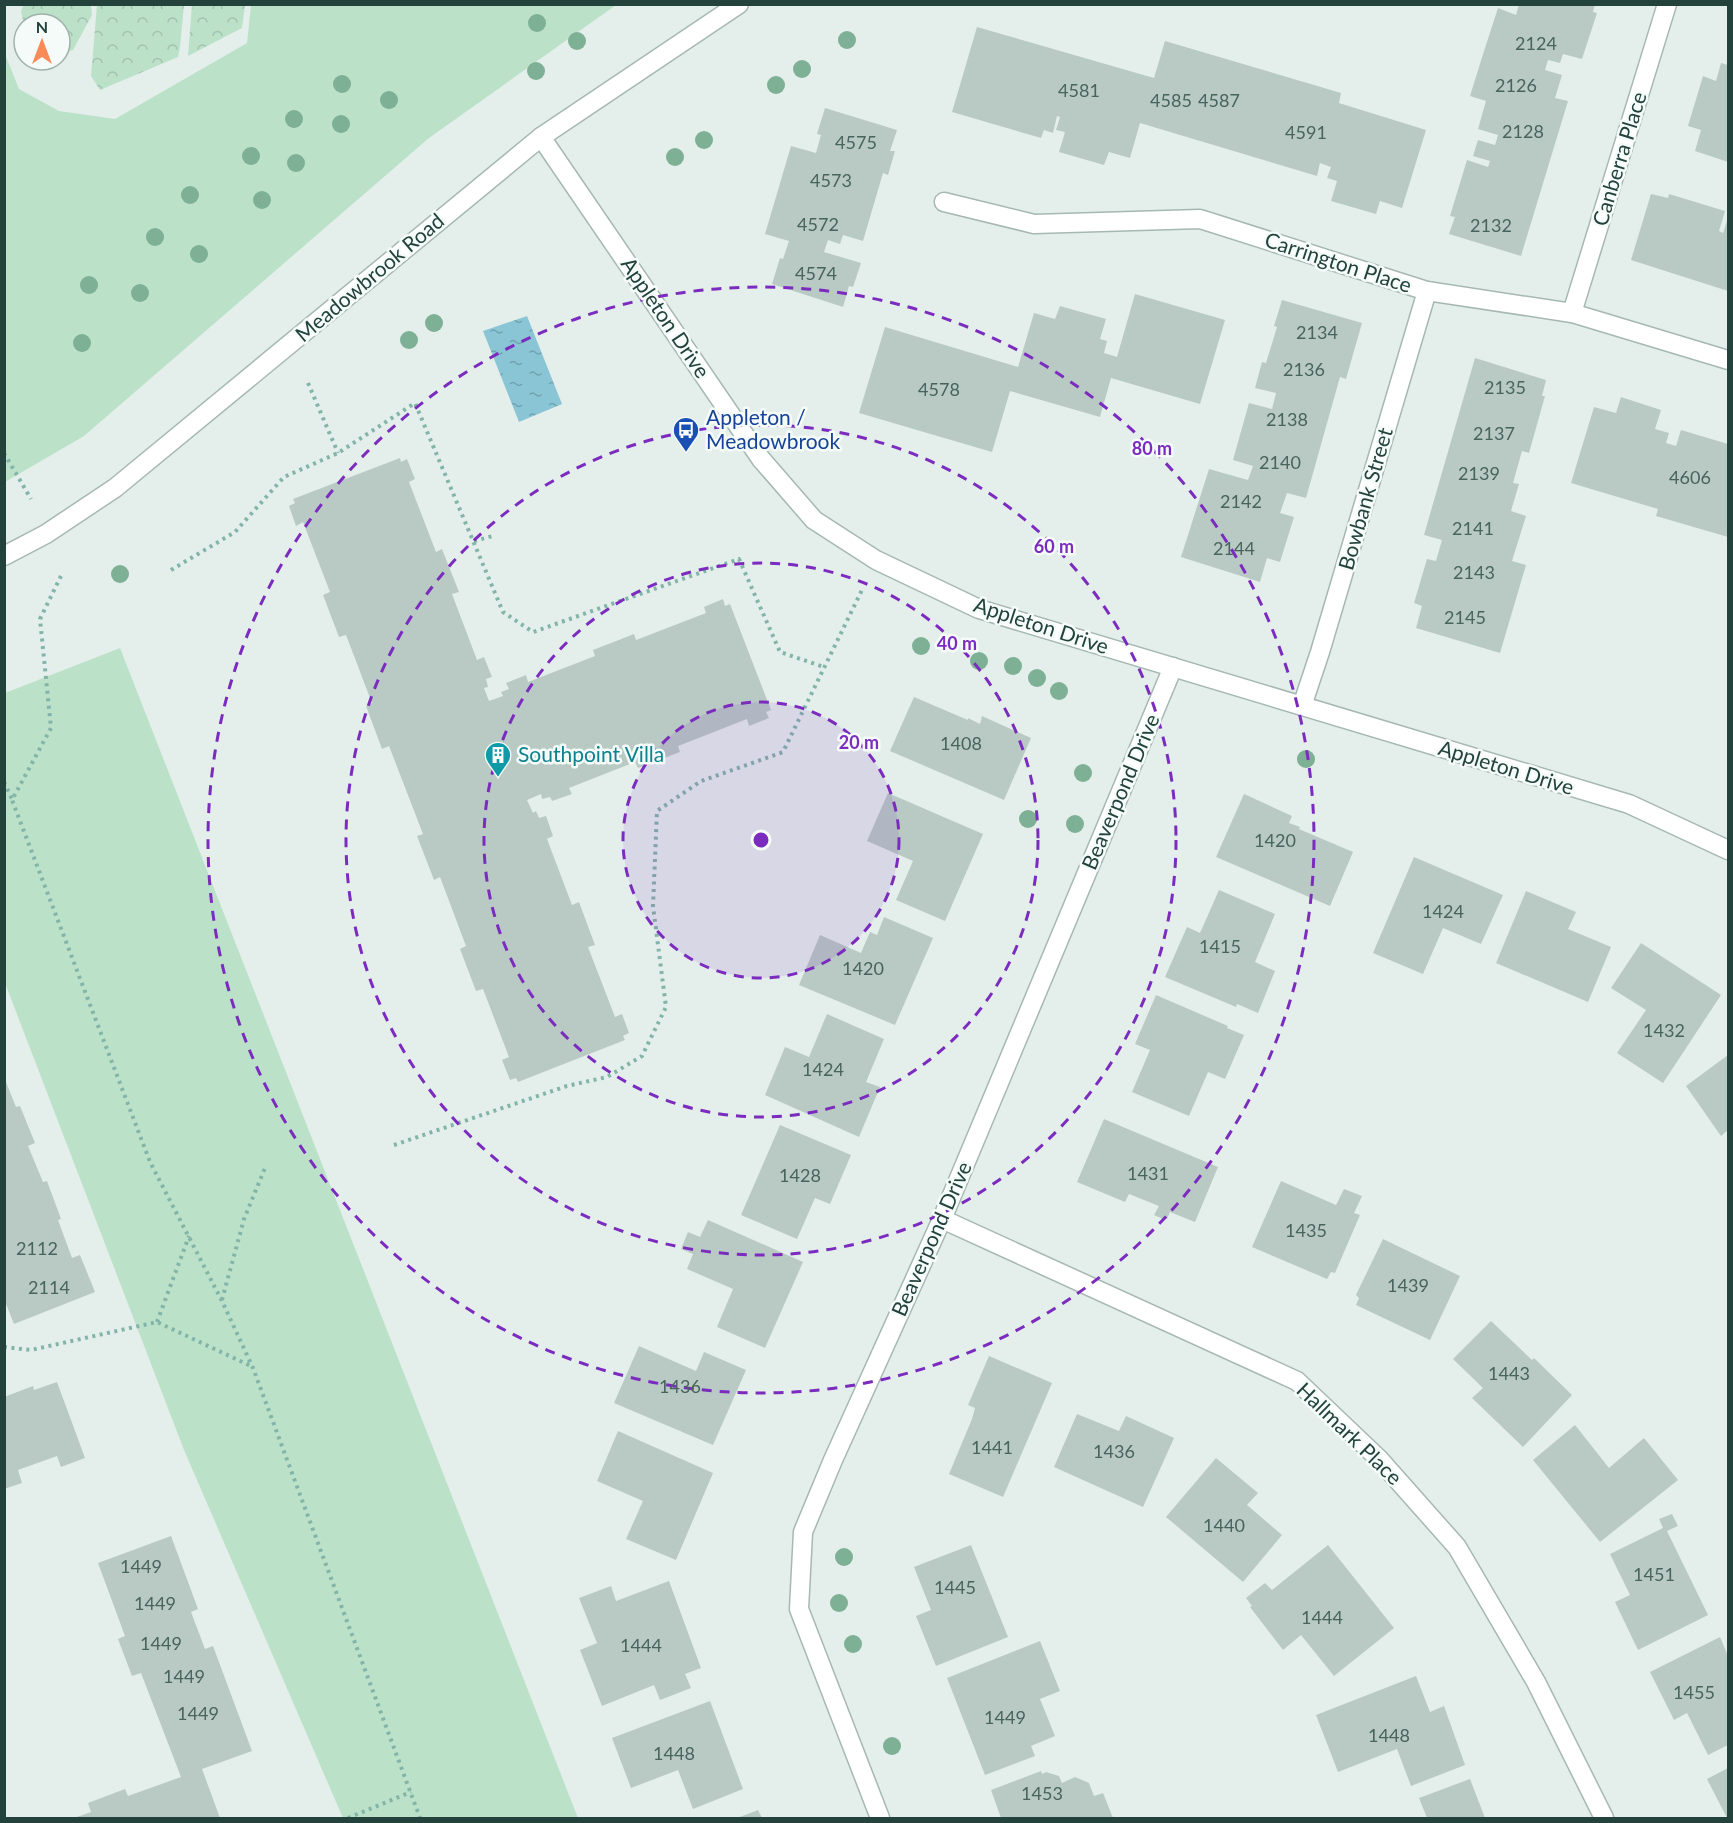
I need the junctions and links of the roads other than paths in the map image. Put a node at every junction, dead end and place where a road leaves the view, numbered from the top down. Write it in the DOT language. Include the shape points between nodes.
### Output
graph roads {
  1 [pos="739,4"];
  2 [pos="1667,4"];
  3 [pos="541,137"];
  4 [pos="944,202"];
  5 [pos="1427,291"];
  6 [pos="1572,314"];
  7 [pos="1728,360"];
  8 [pos="4,556"];
  9 [pos="1173,667"];
  10 [pos="1302,706"];
  11 [pos="1728,850"];
  12 [pos="942,1219"];
  13 [pos="880,1818"];
  14 [pos="1604,1818"];
  1 -- 3 [label="street, Meadowbrook Road"];
  2 -- 6 [label="street, Canberra Place"];
  3 -- 8 [label="street, Meadowbrook Road" via="116,488"];
  3 -- 9 [label="street, Appleton Drive" via="762,459 814,520 876,560 979,609"];
  4 -- 5 [label="street, Carrington Place" via="1034,224 1200,219"];
  5 -- 6 [label="street, Carrington Place"];
  5 -- 10 [label="street, Bowbank Street"];
  6 -- 7 [label="street, Carrington Place"];
  9 -- 10 [label="street, Appleton Drive"];
  9 -- 12 [label="street, Beaverpond Drive"];
  10 -- 11 [label="street, Appleton Drive" via="1629,804"];
  12 -- 13 [label="street, Beaverpond Drive" via="803,1532 799,1609"];
  12 -- 14 [label="street, Hallmark Place" via="1297,1382 1379,1459 1457,1547 1536,1682"];
}
